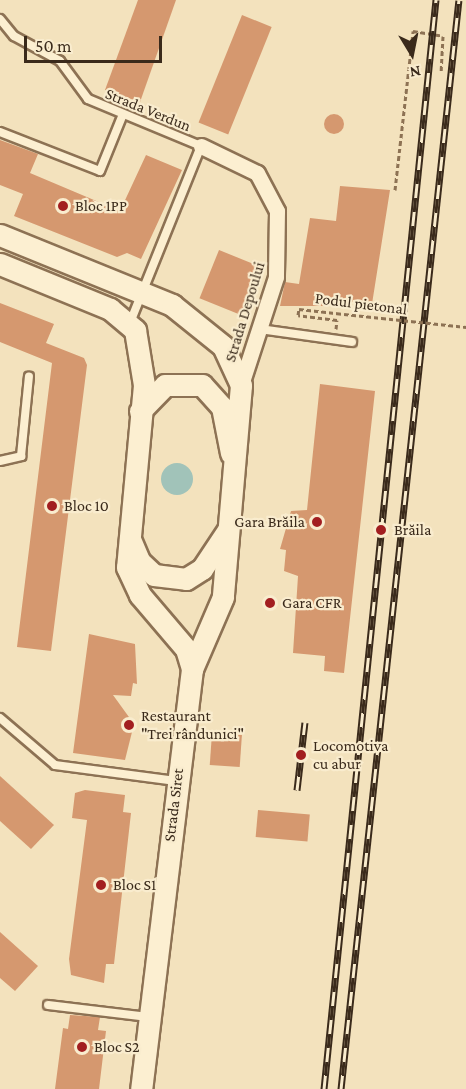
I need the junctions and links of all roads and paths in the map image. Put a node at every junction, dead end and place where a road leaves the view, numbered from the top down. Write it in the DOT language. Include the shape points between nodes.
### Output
graph roads {
  1 [pos="0,19"];
  2 [pos="441,71"];
  3 [pos="123,114"];
  4 [pos="0,132"];
  5 [pos="201,146"];
  6 [pos="395,190"];
  7 [pos="0,235"];
  8 [pos="0,264"];
  9 [pos="141,289"];
  10 [pos="338,320"];
  11 [pos="129,324"];
  12 [pos="466,327"];
  13 [pos="260,329"];
  14 [pos="352,342"];
  15 [pos="29,376"];
  16 [pos="241,385"];
  17 [pos="140,412"];
  18 [pos="0,461"];
  19 [pos="235,475"];
  20 [pos="230,528"];
  21 [pos="129,536"];
  22 [pos="192,669"];
  23 [pos="0,718"];
  24 [pos="176,780"];
  25 [pos="48,1005"];
  26 [pos="149,1018"];
  27 [pos="141,1089"];
  1 -- 3 [label="lane, Strada Verdun" via="14,36 60,61 80,94"];
  2 -- 6 [label="path" via="443,36 413,31"];
  3 -- 4 [label="lane" via="100,171"];
  3 -- 5 [label="lane, Strada Verdun"];
  5 -- 9 [label="lane, Strada Verdun"];
  5 -- 13 [label="street, Strada Depoului" via="250,167 274,201 279,258"];
  7 -- 9 [label="street, Strada Siret"];
  8 -- 11 [label="street" via="110,309"];
  9 -- 11 [label="lane, Strada Verdun"];
  9 -- 16 [label="street, Strada Siret" via="189,315 223,346"];
  10 -- 12 [label="path, Podul pietonal, bridge" via="298,315 299,309"];
  11 -- 17 [label="street" via="144,361"];
  13 -- 14 [label="lane"];
  13 -- 16 [label="street, Strada Depoului"];
  15 -- 18 [label="lane" via="21,456"];
  16 -- 19 [label="street, Strada Siret"];
  17 -- 19 [label="street, Strada Siret" via="165,386 202,385 222,407"];
  17 -- 21 [label="street"];
  19 -- 20 [label="street, Strada Siret"];
  20 -- 21 [label="street, Strada Siret" via="202,569 176,580 146,569"];
  20 -- 22 [label="street, Strada Siret" via="219,612"];
  21 -- 22 [label="street" via="129,577 186,649"];
  22 -- 24 [label="street, Strada Siret"];
  23 -- 24 [label="lane" via="55,765"];
  24 -- 26 [label="street, Strada Siret"];
  25 -- 26 [label="lane"];
  26 -- 27 [label="street, Strada Siret"];
}
